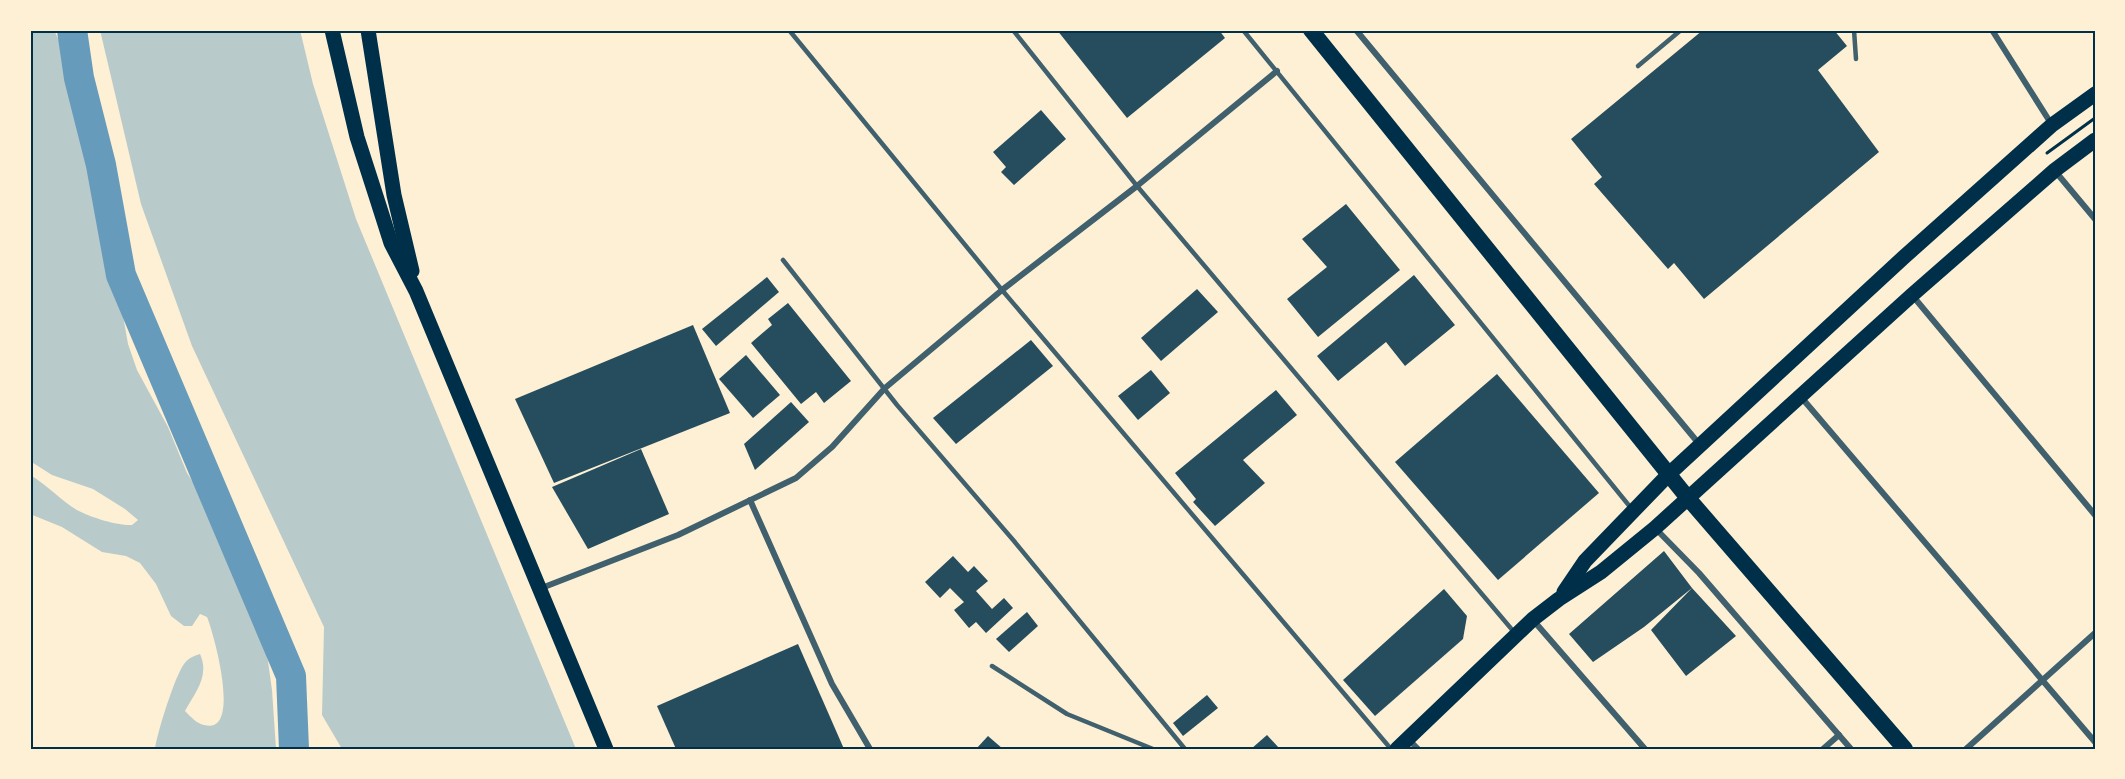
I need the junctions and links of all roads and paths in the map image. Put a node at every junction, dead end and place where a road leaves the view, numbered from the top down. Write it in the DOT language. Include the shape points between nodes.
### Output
graph roads {
  1 [pos="332,30"];
  2 [pos="368,30"];
  3 [pos="789,30"];
  4 [pos="1013,30"];
  5 [pos="1243,30"];
  6 [pos="1311,30"];
  7 [pos="1356,30"];
  8 [pos="1681,30"];
  9 [pos="1854,30"];
  10 [pos="1992,30"];
  11 [pos="1856,59"];
  12 [pos="1638,66"];
  13 [pos="1277,71"];
  14 [pos="2095,95"];
  15 [pos="2052,125"];
  16 [pos="2095,140"];
  17 [pos="2055,170"];
  18 [pos="1137,186"];
  19 [pos="2095,219"];
  20 [pos="783,260"];
  21 [pos="1002,290"];
  22 [pos="416,291"];
  23 [pos="1912,295"];
  24 [pos="885,388"];
  25 [pos="1800,397"];
  26 [pos="1701,446"];
  27 [pos="1669,474"];
  28 [pos="1688,497"];
  29 [pos="750,500"];
  30 [pos="1634,512"];
  31 [pos="2095,515"];
  32 [pos="1655,528"];
  33 [pos="539,589"];
  34 [pos="1559,599"];
  35 [pos="1533,619"];
  36 [pos="2095,633"];
  37 [pos="1516,635"];
  38 [pos="992,666"];
  39 [pos="2043,680"];
  40 [pos="1839,735"];
  41 [pos="2095,742"];
  42 [pos="1408,746"];
  43 [pos="606,749"];
  44 [pos="870,749"];
  45 [pos="1153,749"];
  46 [pos="1185,749"];
  47 [pos="1391,749"];
  48 [pos="1645,749"];
  49 [pos="1823,749"];
  50 [pos="1851,749"];
  51 [pos="1905,749"];
  52 [pos="1966,749"];
  1 -- 22 [label="main road" via="357,137 392,243"];
  2 -- 22 [label="main road" via="394,195"];
  3 -- 21 [label="lane"];
  4 -- 18 [label="lane"];
  5 -- 13 [label="lane"];
  6 -- 27 [label="highway"];
  7 -- 26 [label="street"];
  8 -- 12 [label="lane"];
  9 -- 11 [label="lane"];
  10 -- 15 [label="street"];
  13 -- 18 [label="street"];
  13 -- 30 [label="lane"];
  14 -- 15 [label="main road"];
  15 -- 26 [label="main road"];
  16 -- 17 [label="main road"];
  17 -- 19 [label="street"];
  17 -- 23 [label="main road"];
  18 -- 21 [label="street"];
  18 -- 37 [label="lane"];
  20 -- 24 [label="lane"];
  21 -- 24 [label="street"];
  21 -- 47 [label="lane"];
  22 -- 33 [label="main road"];
  23 -- 25 [label="main road"];
  23 -- 31 [label="street"];
  24 -- 29 [label="street" via="832,447 796,478"];
  24 -- 46 [label="lane"];
  25 -- 28 [label="main road"];
  25 -- 39 [label="street"];
  26 -- 27 [label="main road"];
  27 -- 28 [label="highway"];
  27 -- 30 [label="main road"];
  28 -- 32 [label="main road"];
  28 -- 51 [label="highway"];
  29 -- 33 [label="street" via="678,535"];
  29 -- 44 [label="street" via="832,684"];
  30 -- 34 [label="main road" via="1586,561"];
  32 -- 34 [label="main road" via="1601,572"];
  32 -- 40 [label="street"];
  33 -- 43 [label="main road"];
  34 -- 35 [label="main road"];
  35 -- 37 [label="main road"];
  35 -- 48 [label="street"];
  36 -- 39 [label="street"];
  37 -- 42 [label="main road"];
  38 -- 45 [label="lane" via="1067,714"];
  39 -- 41 [label="street"];
  39 -- 52 [label="street"];
  40 -- 49 [label="street"];
  40 -- 50 [label="street"];
}
